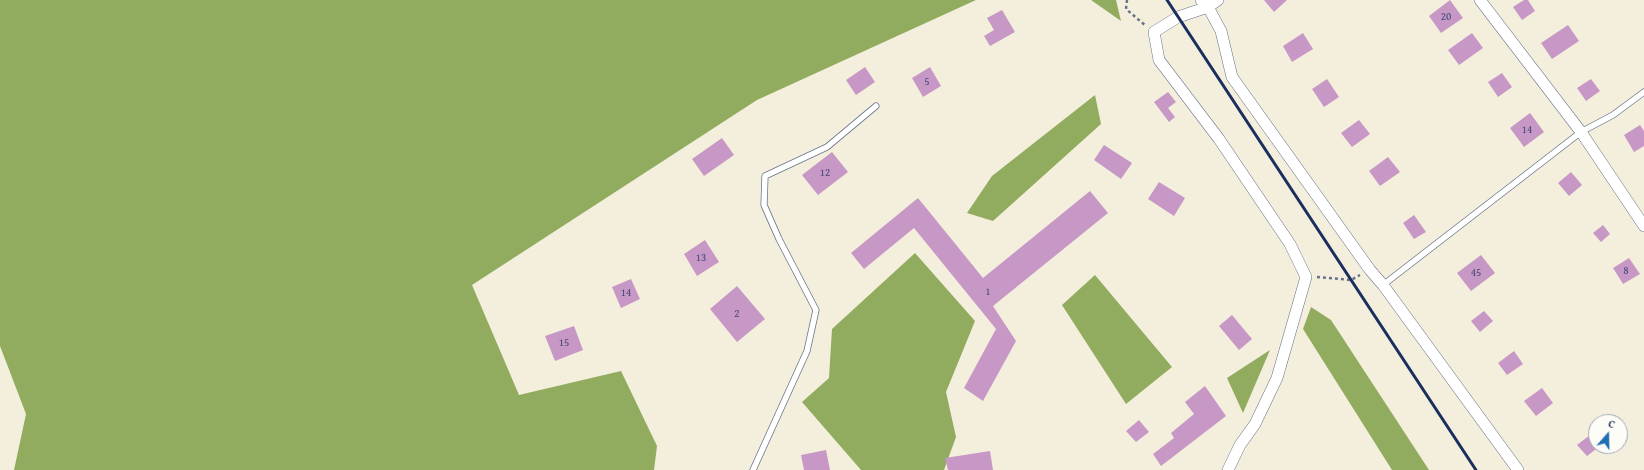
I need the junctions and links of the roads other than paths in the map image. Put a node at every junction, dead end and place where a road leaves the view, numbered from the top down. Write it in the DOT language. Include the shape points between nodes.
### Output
graph roads {
  1 [pos="1218,0"];
  2 [pos="1480,0"];
  3 [pos="1204,4"];
  4 [pos="1644,92"];
  5 [pos="876,106"];
  6 [pos="1581,132"];
  7 [pos="1644,226"];
  8 [pos="1383,285"];
  9 [pos="753,470"];
  10 [pos="1228,470"];
  11 [pos="1518,470"];
  1 -- 3 [label="street"];
  2 -- 6 [label="street"];
  3 -- 8 [label="street" via="1221,31 1232,77"];
  3 -- 10 [label="street" via="1154,32 1160,60 1219,139 1290,244 1306,277 1277,378 1255,424 1240,445"];
  4 -- 6 [label="lane" via="1613,115"];
  5 -- 9 [label="lane" via="827,147 765,176 764,205 816,310 807,351"];
  6 -- 7 [label="street"];
  6 -- 8 [label="lane"];
  8 -- 11 [label="street"];
}
